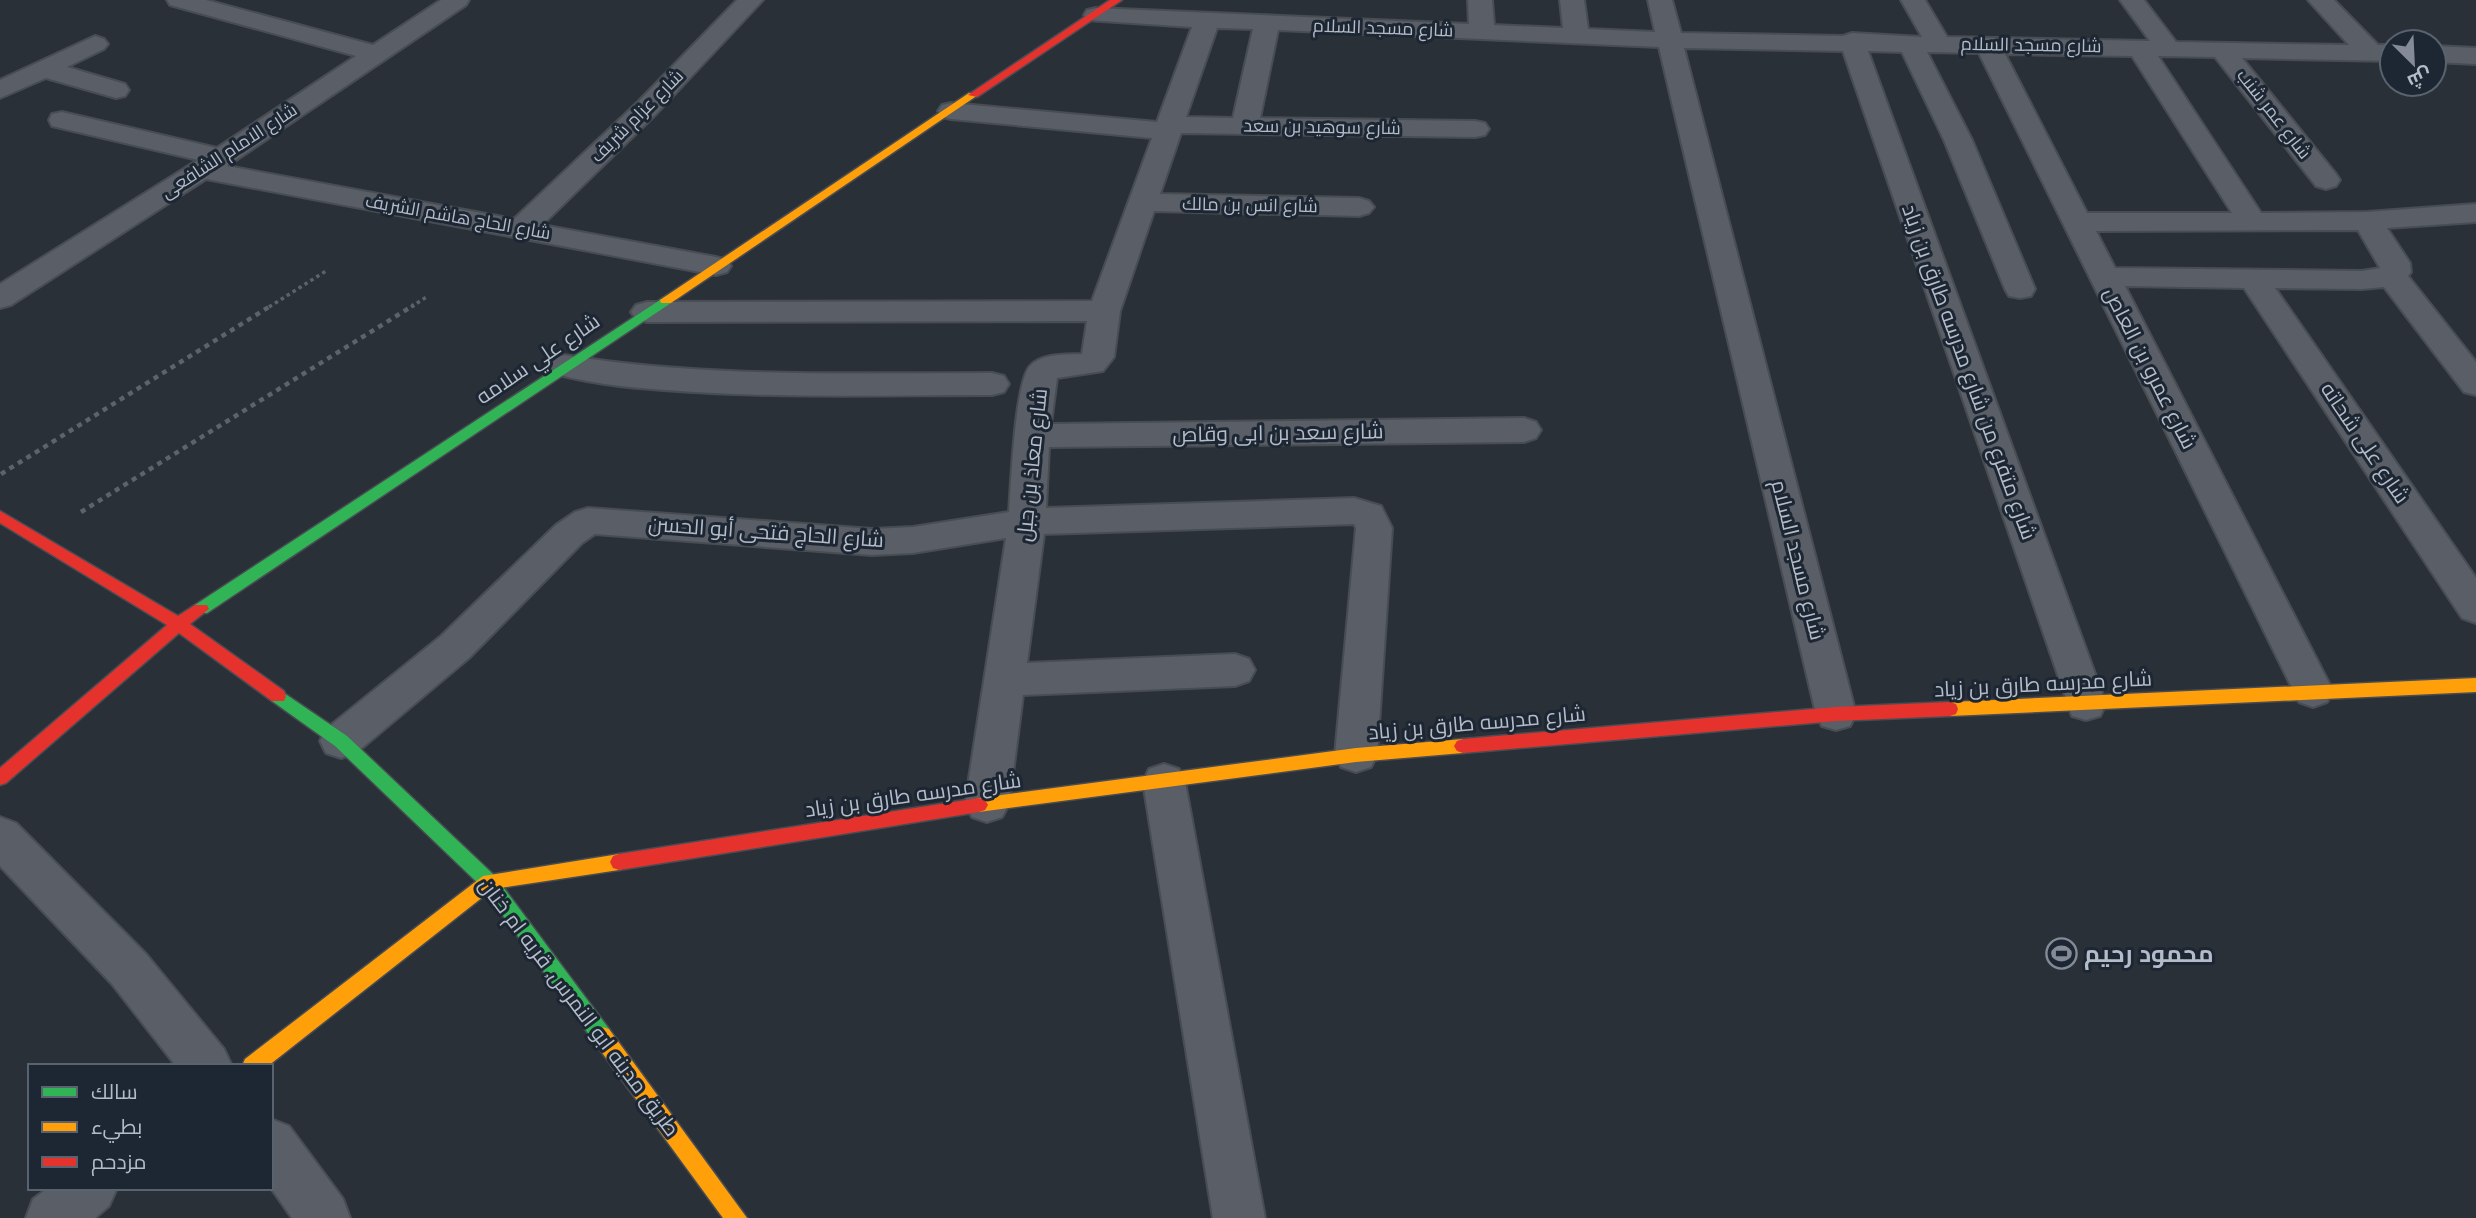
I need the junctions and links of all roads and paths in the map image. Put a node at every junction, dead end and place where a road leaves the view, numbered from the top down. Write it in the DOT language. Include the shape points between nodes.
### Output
graph roads {
  1 [pos="179,0"];
  2 [pos="457,0"];
  3 [pos="751,0"];
  4 [pos="1117,0"];
  5 [pos="1479,0"];
  6 [pos="1572,0"];
  7 [pos="1660,0"];
  8 [pos="1913,0"];
  9 [pos="2132,0"];
  10 [pos="2320,0"];
  11 [pos="1096,15"];
  12 [pos="1207,20"];
  13 [pos="1267,23"];
  14 [pos="1482,32"];
  15 [pos="1577,36"];
  16 [pos="1669,40"];
  17 [pos="1852,41"];
  18 [pos="1924,43"];
  19 [pos="95,44"];
  20 [pos="1988,45"];
  21 [pos="2140,47"];
  22 [pos="2168,48"];
  23 [pos="2222,48"];
  24 [pos="2378,49"];
  25 [pos="2378,52"];
  26 [pos="376,54"];
  27 [pos="2448,55"];
  28 [pos="2476,56"];
  29 [pos="44,69"];
  30 [pos="0,90"];
  31 [pos="116,90"];
  32 [pos="951,111"];
  33 [pos="62,120"];
  34 [pos="1245,126"];
  35 [pos="1168,128"];
  36 [pos="1475,129"];
  37 [pos="212,163"];
  38 [pos="2326,180"];
  39 [pos="1141,202"];
  40 [pos="1359,207"];
  41 [pos="2476,213"];
  42 [pos="2252,221"];
  43 [pos="2367,221"];
  44 [pos="2077,222"];
  45 [pos="521,229"];
  46 [pos="716,266"];
  47 [pos="326,271"];
  48 [pos="2104,276"];
  49 [pos="2392,276"];
  50 [pos="2253,278"];
  51 [pos="2020,289"];
  52 [pos="428,296"];
  53 [pos="0,298"];
  54 [pos="1104,311"];
  55 [pos="647,312"];
  56 [pos="564,366"];
  57 [pos="992,384"];
  58 [pos="2476,384"];
  59 [pos="1524,430"];
  60 [pos="1032,436"];
  61 [pos="0,475"];
  62 [pos="0,516"];
  63 [pos="1027,522"];
  64 [pos="38,539"];
  65 [pos="2476,608"];
  66 [pos="178,624"];
  67 [pos="1235,670"];
  68 [pos="1005,680"];
  69 [pos="2476,685"];
  70 [pos="2313,691"];
  71 [pos="2086,704"];
  72 [pos="1836,714"];
  73 [pos="341,741"];
  74 [pos="1356,754"];
  75 [pos="0,778"];
  76 [pos="1164,782"];
  77 [pos="987,804"];
  78 [pos="0,836"];
  79 [pos="489,882"];
  80 [pos="205,1064"];
  81 [pos="255,1064"];
  82 [pos="273,1147"];
  83 [pos="88,1190"];
  84 [pos="52,1218"];
  85 [pos="324,1218"];
  86 [pos="736,1218"];
  87 [pos="1239,1218"];
  1 -- 26 [label="street"];
  2 -- 26 [label="street, شارع الامام الشافعى"];
  3 -- 45 [label="street, شارع عزام شريف"];
  4 -- 11 [label="street, شارع علي سلامه"];
  5 -- 14 [label="street"];
  6 -- 15 [label="street"];
  7 -- 16 [label="street, شارع مسجد السلام"];
  8 -- 18 [label="street"];
  9 -- 22 [label="street"];
  10 -- 24 [label="street"];
  11 -- 12 [label="street, شارع مسجد السلام"];
  11 -- 32 [label="street, شارع علي سلامه"];
  12 -- 13 [label="street, شارع مسجد السلام"];
  12 -- 35 [label="street, شارع معاذ بن جبل"];
  13 -- 14 [label="street, شارع مسجد السلام"];
  13 -- 34 [label="street"];
  14 -- 15 [label="street, شارع مسجد السلام"];
  15 -- 16 [label="street, شارع مسجد السلام"];
  16 -- 17 [label="street, شارع مسجد السلام"];
  16 -- 72 [label="street, شارع مسجد السلام"];
  17 -- 18 [label="street, شارع مسجد السلام"];
  17 -- 71 [label="street, شارع متفرع من شارع مدرسه طارق بن زياد"];
  18 -- 20 [label="street, شارع مسجد السلام"];
  18 -- 51 [label="street" via="1958,140"];
  19 -- 29 [label="street"];
  20 -- 21 [label="street, شارع مسجد السلام"];
  20 -- 44 [label="street, شارع عمرو بن العاص"];
  21 -- 22 [label="street, شارع مسجد السلام"];
  21 -- 42 [label="street"];
  22 -- 23 [label="street, شارع مسجد السلام"];
  23 -- 25 [label="street, شارع مسجد السلام"];
  23 -- 38 [label="street, شارع عمر شنب"];
  26 -- 37 [label="street, شارع الامام الشافعى"];
  27 -- 28 [label="street"];
  29 -- 30 [label="street"];
  29 -- 31 [label="street"];
  32 -- 35 [label="street, شارع سوهيد بن سعد"];
  32 -- 46 [label="street, شارع علي سلامه"];
  33 -- 37 [label="street, شارع الحاج هاشم الشريف"];
  34 -- 35 [label="street, شارع سوهيد بن سعد"];
  34 -- 36 [label="street, شارع سوهيد بن سعد"];
  35 -- 39 [label="street, شارع معاذ بن جبل"];
  37 -- 45 [label="street, شارع الحاج هاشم الشريف"];
  37 -- 53 [label="street, شارع الامام الشافعى"];
  39 -- 40 [label="street, شارع انس بن مالك"];
  39 -- 54 [label="street, شارع معاذ بن جبل"];
  41 -- 43 [label="street"];
  42 -- 43 [label="street"];
  42 -- 44 [label="street"];
  43 -- 49 [label="street" via="2395,263"];
  44 -- 48 [label="street, شارع عمرو بن العاص"];
  45 -- 46 [label="street, شارع الحاج هاشم الشريف"];
  46 -- 55 [label="street, شارع علي سلامه"];
  47 -- 61 [label="path"];
  48 -- 50 [label="street"];
  48 -- 70 [label="street, شارع عمرو بن العاص"];
  49 -- 50 [label="street" via="2362,280"];
  49 -- 58 [label="street"];
  50 -- 65 [label="street, شارع على شحاته"];
  52 -- 64 [label="path"];
  54 -- 55 [label="street"];
  54 -- 60 [label="street, شارع معاذ بن جبل" via="1096,361 1042,372"];
  55 -- 56 [label="street, شارع علي سلامه"];
  56 -- 57 [label="street" via="607,375 700,383"];
  56 -- 66 [label="street, شارع علي سلامه"];
  59 -- 60 [label="street, شارع سعد بن ابى وقاص"];
  60 -- 63 [label="street, شارع معاذ بن جبل"];
  62 -- 64 [label="street, طريق مدينه ابو النمرس, قريه ام خنان"];
  63 -- 68 [label="street, شارع معاذ بن جبل"];
  63 -- 73 [label="street, شارع الحاج فتحى أبو الحسن" via="872,542 588,521 569,534 455,647"];
  63 -- 74 [label="street, شارع الحاج فتحى أبو الحسن" via="1354,511 1368,515 1374,528"];
  64 -- 66 [label="street, طريق مدينه ابو النمرس, قريه ام خنان"];
  66 -- 73 [label="street, طريق مدينه ابو النمرس, قريه ام خنان"];
  66 -- 75 [label="street, شارع علي سلامه"];
  67 -- 68 [label="street"];
  68 -- 77 [label="street, شارع معاذ بن جبل"];
  69 -- 70 [label="street, شارع مدرسه طارق بن زياد"];
  70 -- 71 [label="street, شارع مدرسه طارق بن زياد"];
  71 -- 72 [label="street, شارع مدرسه طارق بن زياد"];
  72 -- 74 [label="street, شارع مدرسه طارق بن زياد"];
  73 -- 79 [label="street, طريق مدينه ابو النمرس, قريه ام خنان"];
  74 -- 76 [label="street, شارع مدرسه طارق بن زياد"];
  76 -- 77 [label="street, شارع مدرسه طارق بن زياد"];
  76 -- 87 [label="street"];
  77 -- 79 [label="street, شارع مدرسه طارق بن زياد"];
  78 -- 80 [label="street" via="129,969"];
  79 -- 81 [label="street"];
  79 -- 86 [label="street, طريق مدينه ابو النمرس, قريه ام خنان"];
  82 -- 85 [label="street"];
  83 -- 84 [label="street"];
}
